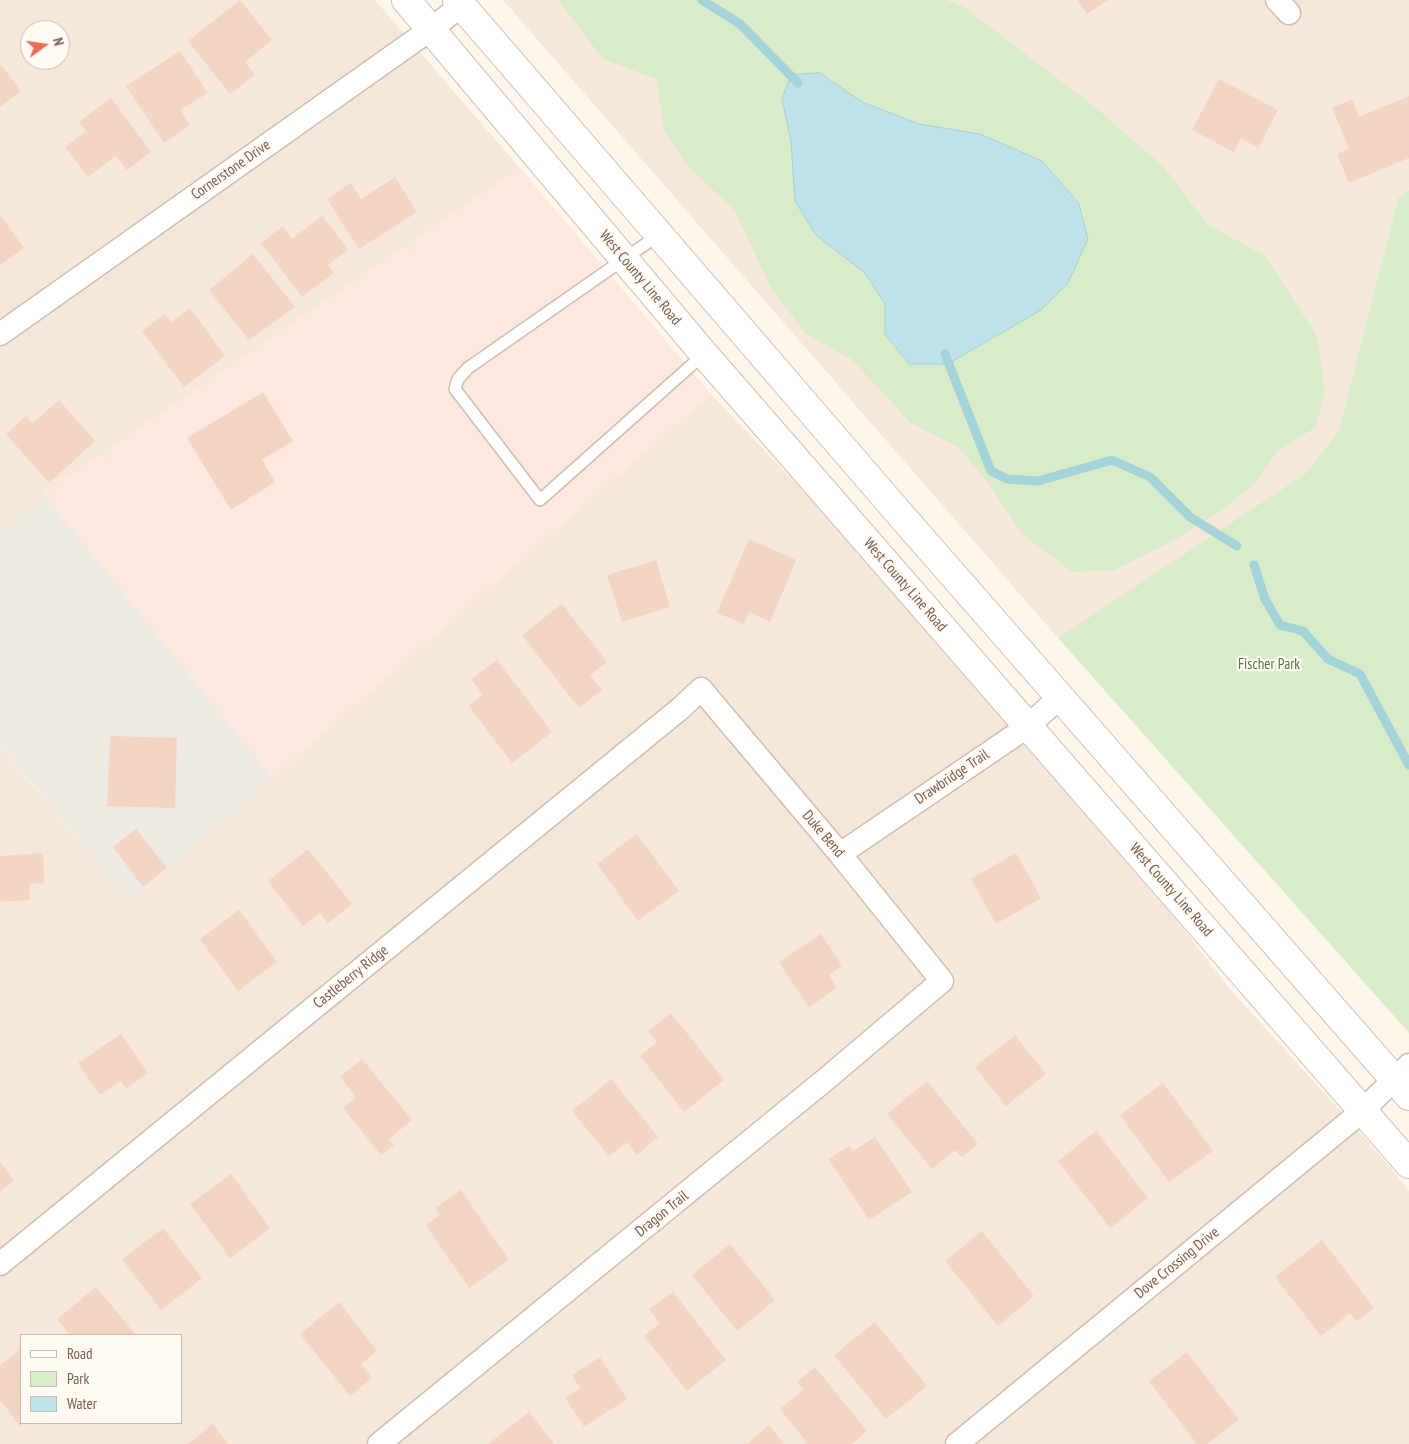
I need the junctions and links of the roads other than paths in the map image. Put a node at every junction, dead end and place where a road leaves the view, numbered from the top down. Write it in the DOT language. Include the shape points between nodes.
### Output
graph roads {
  1 [pos="406,0"];
  2 [pos="460,2"];
  3 [pos="431,29"];
  4 [pos="660,234"];
  5 [pos="625,260"];
  6 [pos="0,334"];
  7 [pos="704,354"];
  8 [pos="701,689"];
  9 [pos="1060,696"];
  10 [pos="1027,726"];
  11 [pos="840,854"];
  12 [pos="942,981"];
  13 [pos="1404,1080"];
  14 [pos="1363,1110"];
  15 [pos="1409,1164"];
  16 [pos="0,1264"];
  17 [pos="379,1444"];
  18 [pos="957,1444"];
  1 -- 3 [label="main road, West County Line Road"];
  2 -- 3 [label="street, Cornerstone Drive"];
  2 -- 4 [label="main road"];
  3 -- 5 [label="main road, West County Line Road"];
  3 -- 6 [label="street, Cornerstone Drive"];
  4 -- 5 [label="lane"];
  4 -- 9 [label="main road"];
  5 -- 7 [label="main road, West County Line Road"];
  5 -- 7 [label="lane" via="468,368 458,379 455,389 540,500"];
  7 -- 10 [label="main road, West County Line Road"];
  8 -- 11 [label="street, Duke Bend"];
  8 -- 16 [label="street, Castleberry Ridge"];
  9 -- 10 [label="street, Drawbridge Trail"];
  9 -- 13 [label="main road"];
  10 -- 11 [label="street, Drawbridge Trail"];
  10 -- 14 [label="main road, West County Line Road"];
  11 -- 12 [label="street, Duke Bend"];
  12 -- 17 [label="street, Dragon Trail"];
  13 -- 14 [label="street, Dove Crossing Drive"];
  14 -- 15 [label="main road, West County Line Road"];
  14 -- 18 [label="street, Dove Crossing Drive"];
}
